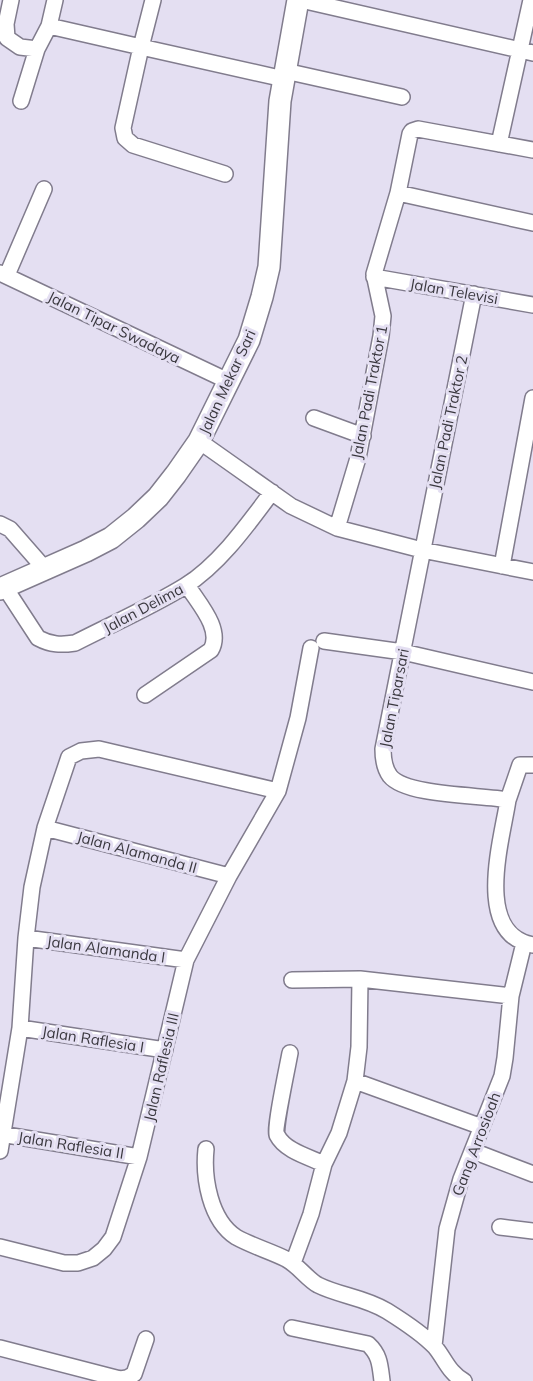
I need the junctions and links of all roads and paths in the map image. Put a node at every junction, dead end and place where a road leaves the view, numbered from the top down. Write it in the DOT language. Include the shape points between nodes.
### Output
graph roads {
  1 [pos="11,0"];
  2 [pos="55,0"];
  3 [pos="153,0"];
  4 [pos="300,0"];
  5 [pos="531,0"];
  6 [pos="49,26"];
  7 [pos="141,47"];
  8 [pos="37,49"];
  9 [pos="526,52"];
  10 [pos="285,75"];
  11 [pos="402,97"];
  12 [pos="21,101"];
  13 [pos="499,144"];
  14 [pos="533,150"];
  15 [pos="225,174"];
  16 [pos="44,189"];
  17 [pos="398,193"];
  18 [pos="533,223"];
  19 [pos="4,274"];
  20 [pos="375,277"];
  21 [pos="474,294"];
  22 [pos="533,305"];
  23 [pos="228,381"];
  24 [pos="533,398"];
  25 [pos="314,418"];
  26 [pos="363,436"];
  27 [pos="199,441"];
  28 [pos="272,492"];
  29 [pos="0,524"];
  30 [pos="337,528"];
  31 [pos="422,550"];
  32 [pos="502,566"];
  33 [pos="45,569"];
  34 [pos="533,572"];
  35 [pos="187,585"];
  36 [pos="2,588"];
  37 [pos="403,652"];
  38 [pos="533,682"];
  39 [pos="145,695"];
  40 [pos="533,765"];
  41 [pos="278,791"];
  42 [pos="508,800"];
  43 [pos="45,828"];
  44 [pos="229,876"];
  45 [pos="26,938"];
  46 [pos="528,944"];
  47 [pos="186,960"];
  48 [pos="292,980"];
  49 [pos="360,980"];
  50 [pos="511,996"];
  51 [pos="20,1028"];
  52 [pos="165,1050"];
  53 [pos="290,1053"];
  54 [pos="355,1081"];
  55 [pos="482,1127"];
  56 [pos="1,1134"];
  57 [pos="206,1149"];
  58 [pos="0,1151"];
  59 [pos="473,1151"];
  60 [pos="140,1157"];
  61 [pos="324,1164"];
  62 [pos="533,1174"];
  63 [pos="500,1227"];
  64 [pos="533,1231"];
  65 [pos="0,1247"];
  66 [pos="293,1263"];
  67 [pos="292,1328"];
  68 [pos="146,1339"];
  69 [pos="434,1346"];
  70 [pos="0,1348"];
  71 [pos="382,1381"];
  72 [pos="464,1381"];
  1 -- 8 [label="street" via="6,38"];
  2 -- 6 [label="street"];
  3 -- 7 [label="street"];
  4 -- 9 [label="street, Jalan Mekar Sari"];
  4 -- 10 [label="street, Jalan Mekar Sari"];
  5 -- 9 [label="street"];
  6 -- 7 [label="street"];
  6 -- 8 [label="street"];
  7 -- 10 [label="street"];
  7 -- 15 [label="street" via="123,128 125,138 132,145"];
  8 -- 12 [label="street"];
  9 -- 13 [label="street"];
  10 -- 11 [label="street"];
  10 -- 23 [label="street, Jalan Mekar Sari" via="269,267 249,340"];
  13 -- 14 [label="street, Jalan Padi Traktor 1"];
  13 -- 17 [label="street, Jalan Padi Traktor 1" via="415,129 410,134"];
  16 -- 19 [label="street"];
  17 -- 18 [label="street"];
  17 -- 20 [label="street, Jalan Padi Traktor 1"];
  19 -- 23 [label="street, Jalan Tipar Swadaya"];
  20 -- 21 [label="street, Jalan Televisi"];
  20 -- 26 [label="street, Jalan Padi Traktor 1" via="383,316"];
  21 -- 22 [label="street, Jalan Televisi"];
  21 -- 31 [label="street, Jalan Padi Traktor 2"];
  23 -- 27 [label="street, Jalan Mekar Sari"];
  24 -- 32 [label="street"];
  25 -- 26 [label="street"];
  26 -- 30 [label="street, Jalan Padi Traktor 1"];
  27 -- 28 [label="street"];
  27 -- 33 [label="street, Jalan Mekar Sari" via="176,474 136,518 111,538"];
  28 -- 30 [label="street" via="291,506"];
  28 -- 35 [label="street, Jalan Delima" via="241,533"];
  29 -- 33 [label="street"];
  30 -- 31 [label="street"];
  31 -- 32 [label="street"];
  31 -- 37 [label="street, Jalan Tiparsari"];
  32 -- 34 [label="street"];
  33 -- 36 [label="street, Jalan Mekar Sari"];
  35 -- 36 [label="street, Jalan Delima" via="75,643 56,645 38,638"];
  35 -- 39 [label="street" via="209,619 214,644 211,650"];
  37 -- 38 [label="street"];
  37 -- 41 [label="street, Jalan Raflesia III" via="318,645"];
  37 -- 42 [label="street, Jalan Tiparsari" via="383,749 391,777 410,788"];
  40 -- 42 [label="street" via="520,765"];
  41 -- 43 [label="street" via="99,749 81,751 69,757"];
  41 -- 44 [label="street, Jalan Raflesia III"];
  42 -- 46 [label="street" via="495,880 498,911 503,925"];
  43 -- 44 [label="street, Jalan Alamanda II"];
  43 -- 45 [label="street"];
  44 -- 47 [label="street, Jalan Raflesia III"];
  45 -- 47 [label="street, Jalan Alamanda I"];
  45 -- 51 [label="street"];
  46 -- 50 [label="street, Gang Arrosioah"];
  47 -- 52 [label="street, Jalan Raflesia III"];
  48 -- 49 [label="street"];
  49 -- 50 [label="street"];
  49 -- 54 [label="street"];
  50 -- 55 [label="street, Gang Arrosioah" via="506,1058"];
  51 -- 52 [label="street, Jalan Raflesia I"];
  51 -- 56 [label="street"];
  52 -- 60 [label="street, Jalan Raflesia III"];
  53 -- 61 [label="street" via="276,1134 289,1148"];
  54 -- 55 [label="street"];
  54 -- 61 [label="street" via="339,1133"];
  55 -- 59 [label="street, Gang Arrosioah"];
  56 -- 58 [label="street"];
  56 -- 60 [label="street, Jalan Raflesia II"];
  57 -- 66 [label="street" via="211,1198 226,1228"];
  59 -- 62 [label="street"];
  59 -- 69 [label="street, Gang Arrosioah" via="447,1229"];
  60 -- 65 [label="street, Jalan Raflesia III" via="113,1237 93,1258 64,1263"];
  61 -- 66 [label="street"];
  63 -- 64 [label="street"];
  66 -- 69 [label="street" via="318,1285 359,1297 385,1310"];
  67 -- 71 [label="street" via="368,1344 376,1352"];
  68 -- 70 [label="street" via="134,1374 120,1379"];
  69 -- 72 [label="street" via="451,1371"];
}
